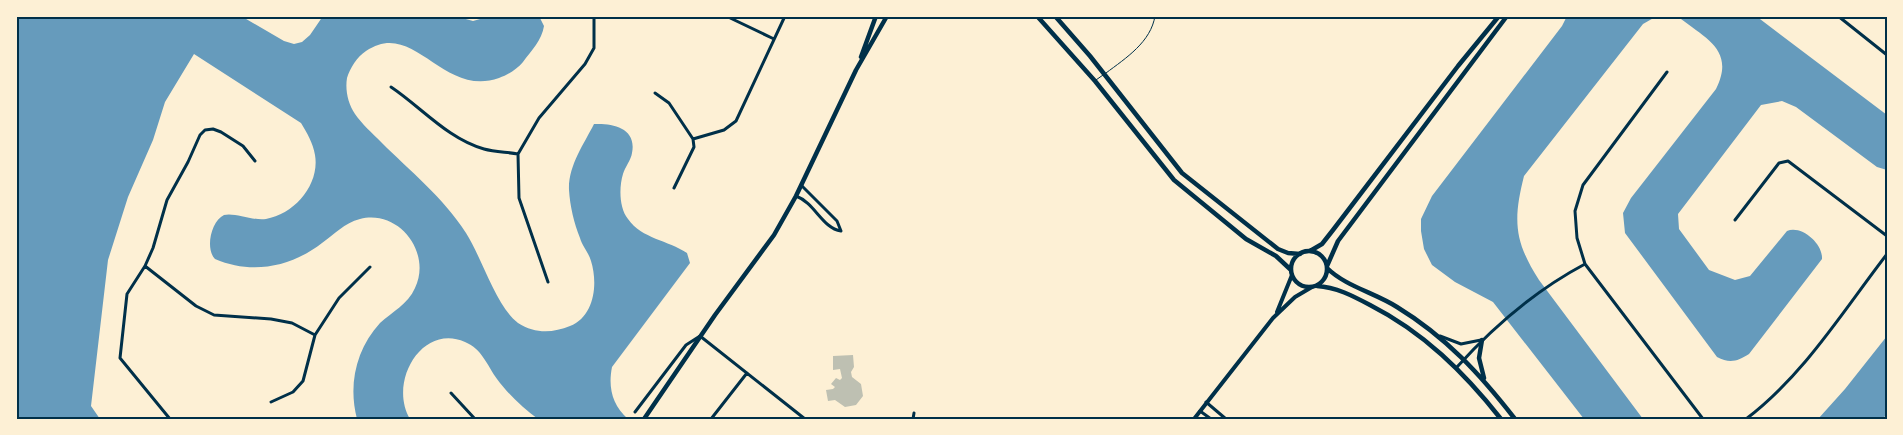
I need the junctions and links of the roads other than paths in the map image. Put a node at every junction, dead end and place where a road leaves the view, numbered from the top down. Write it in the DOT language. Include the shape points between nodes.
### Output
graph roads {
  1 [pos="594,16"];
  2 [pos="726,16"];
  3 [pos="785,16"];
  4 [pos="876,16"];
  5 [pos="887,16"];
  6 [pos="1037,16"];
  7 [pos="1055,16"];
  8 [pos="1155,16"];
  9 [pos="1499,16"];
  10 [pos="1507,16"];
  11 [pos="1838,16"];
  12 [pos="774,39"];
  13 [pos="1887,55"];
  14 [pos="856,70"];
  15 [pos="1667,72"];
  16 [pos="1104,74"];
  17 [pos="1095,82"];
  18 [pos="391,87"];
  19 [pos="655,92"];
  20 [pos="694,139"];
  21 [pos="518,154"];
  22 [pos="255,161"];
  23 [pos="801,185"];
  24 [pos="674,188"];
  25 [pos="796,196"];
  26 [pos="1735,220"];
  27 [pos="1887,236"];
  28 [pos="1310,251"];
  29 [pos="1300,254"];
  30 [pos="1887,254"];
  31 [pos="1585,264"];
  32 [pos="145,266"];
  33 [pos="370,267"];
  34 [pos="1327,267"];
  35 [pos="1291,272"];
  36 [pos="548,282"];
  37 [pos="1314,286"];
  38 [pos="1273,318"];
  39 [pos="1437,334"];
  40 [pos="315,335"];
  41 [pos="700,336"];
  42 [pos="1482,340"];
  43 [pos="1465,359"];
  44 [pos="1457,367"];
  45 [pos="747,372"];
  46 [pos="1484,380"];
  47 [pos="451,393"];
  48 [pos="271,402"];
  49 [pos="1206,402"];
  50 [pos="1200,411"];
  51 [pos="635,412"];
  52 [pos="914,414"];
  53 [pos="170,419"];
  54 [pos="475,419"];
  55 [pos="644,419"];
  56 [pos="711,419"];
  57 [pos="805,419"];
  58 [pos="914,419"];
  59 [pos="1194,419"];
  60 [pos="1211,419"];
  61 [pos="1226,419"];
  62 [pos="1501,419"];
  63 [pos="1515,419"];
  64 [pos="1703,419"];
  65 [pos="1746,419"];
  1 -- 21 [label="street" via="594,48 585,64 539,118"];
  2 -- 12 [label="street"];
  3 -- 12 [label="street"];
  4 -- 14 [label="main road"];
  5 -- 14 [label="main road"];
  6 -- 17 [label="main road"];
  7 -- 16 [label="main road"];
  8 -- 16 [label="lane" via="1145,39"];
  9 -- 28 [label="main road" via="1327,238"];
  10 -- 34 [label="main road" via="1338,241"];
  11 -- 13 [label="street"];
  12 -- 20 [label="street" via="736,121 724,130"];
  14 -- 23 [label="main road"];
  15 -- 31 [label="street" via="1583,185 1575,211 1577,238"];
  16 -- 17 [label="lane"];
  16 -- 29 [label="main road" via="1191,181 1278,249 1288,254"];
  17 -- 35 [label="main road" via="1174,180 1246,240 1276,256"];
  18 -- 21 [label="street" via="449,132 483,148"];
  19 -- 20 [label="street" via="669,103"];
  20 -- 24 [label="street" via="694,147"];
  21 -- 36 [label="street" via="519,198"];
  22 -- 32 [label="street" via="243,146 221,132 205,130 167,200"];
  23 -- 25 [label="main road"];
  23 -- 25 [label="street" via="837,221 841,232"];
  25 -- 41 [label="main road" via="774,236"];
  26 -- 27 [label="street" via="1779,163 1788,161"];
  28 -- 29 [label="main road"];
  28 -- 34 [label="main road" via="1319,255"];
  29 -- 35 [label="main road" via="1293,261"];
  30 -- 65 [label="street" via="1796,374"];
  31 -- 42 [label="street" via="1546,286"];
  31 -- 64 [label="street"];
  32 -- 40 [label="street" via="196,306 214,315 272,319 292,323"];
  32 -- 53 [label="street" via="127,294 120,358"];
  33 -- 40 [label="street" via="339,298"];
  34 -- 37 [label="main road" via="1324,278"];
  34 -- 39 [label="main road" via="1338,277 1397,307"];
  35 -- 37 [label="main road" via="1302,286"];
  35 -- 38 [label="street"];
  37 -- 38 [label="street" via="1290,301"];
  37 -- 44 [label="main road" via="1342,291 1390,316"];
  38 -- 49 [label="street"];
  39 -- 42 [label="street" via="1461,344"];
  39 -- 43 [label="main road"];
  40 -- 48 [label="street" via="303,381 293,392"];
  41 -- 45 [label="street"];
  41 -- 51 [label="street" via="686,345"];
  41 -- 55 [label="main road"];
  42 -- 43 [label="street"];
  42 -- 46 [label="main road" via="1479,358"];
  43 -- 44 [label="street"];
  43 -- 46 [label="main road"];
  44 -- 62 [label="main road"];
  45 -- 56 [label="street"];
  45 -- 57 [label="street"];
  46 -- 63 [label="main road"];
  47 -- 54 [label="street"];
  49 -- 50 [label="street"];
  49 -- 61 [label="street"];
  50 -- 59 [label="street"];
  50 -- 60 [label="street"];
  52 -- 58 [label="street"];
}
